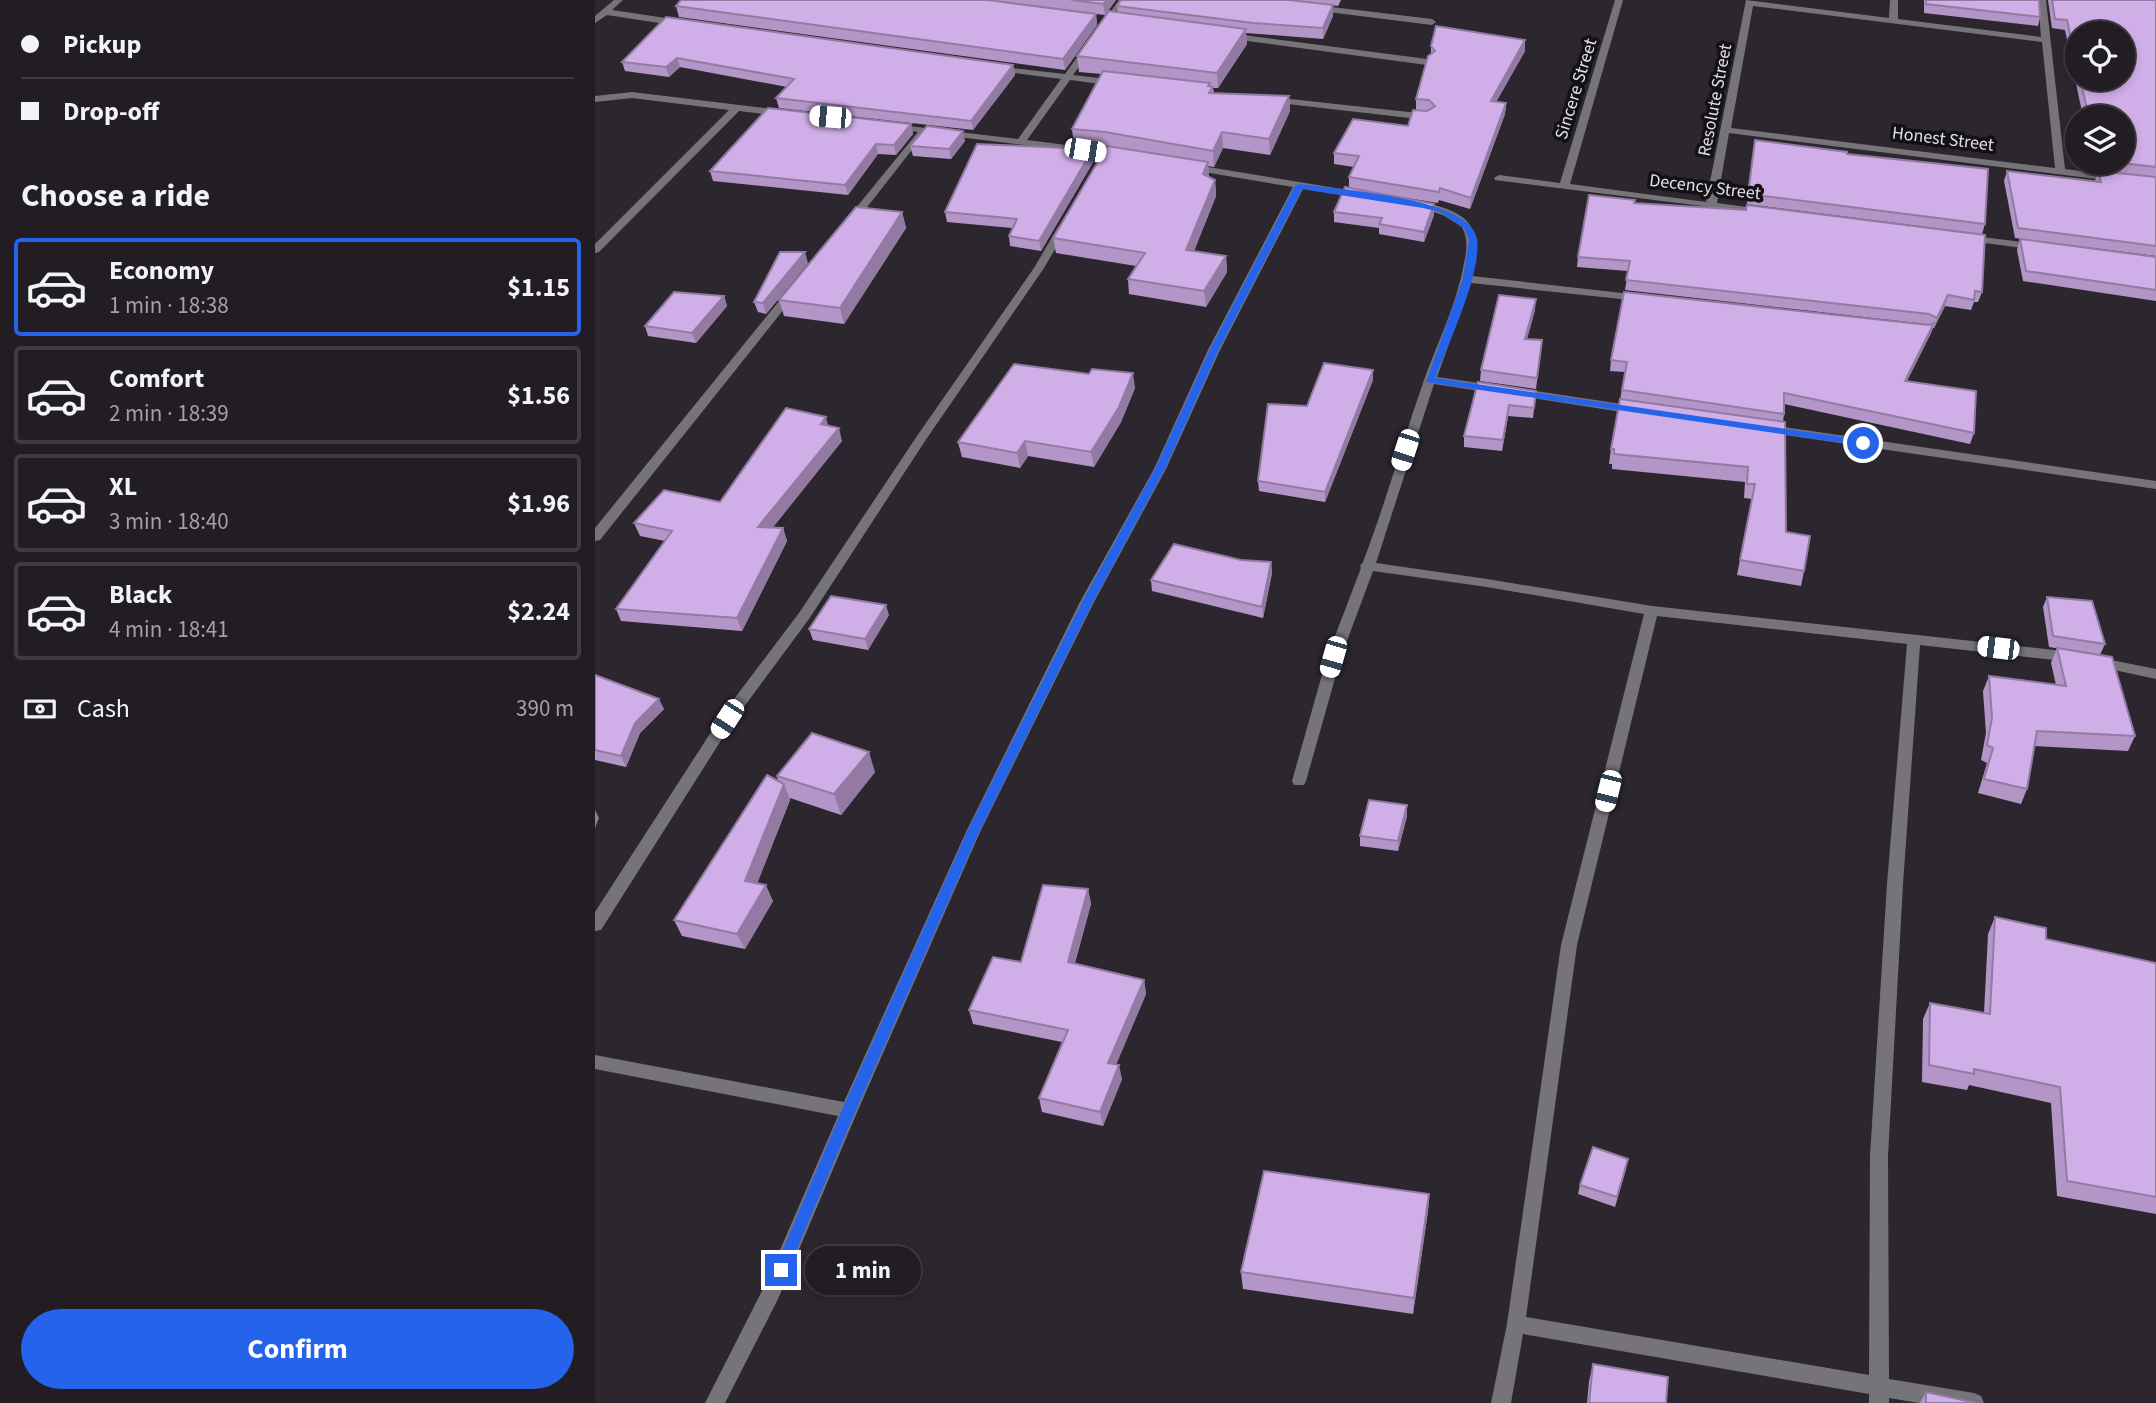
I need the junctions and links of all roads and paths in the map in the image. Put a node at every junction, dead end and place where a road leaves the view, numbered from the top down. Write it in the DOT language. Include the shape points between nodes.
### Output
graph roads {
  1 [pos="619,0"];
  2 [pos="1123,0"];
  3 [pos="1619,0"];
  4 [pos="1894,0"];
  5 [pos="2042,0"];
  6 [pos="1749,1"];
  7 [pos="1298,6"];
  8 [pos="605,12"];
  9 [pos="1095,18"];
  10 [pos="595,20"];
  11 [pos="1108,20"];
  12 [pos="1893,21"];
  13 [pos="1122,22"];
  14 [pos="1432,22"];
  15 [pos="686,24"];
  16 [pos="1219,34"];
  17 [pos="2045,40"];
  18 [pos="1427,62"];
  19 [pos="984,66"];
  20 [pos="1066,77"];
  21 [pos="1121,83"];
  22 [pos="595,99"];
  23 [pos="1260,99"];
  24 [pos="735,109"];
  25 [pos="788,114"];
  26 [pos="1427,117"];
  27 [pos="889,125"];
  28 [pos="1725,130"];
  29 [pos="924,131"];
  30 [pos="1021,141"];
  31 [pos="1128,157"];
  32 [pos="1178,165"];
  33 [pos="2060,171"];
  34 [pos="1499,178"];
  35 [pos="2129,180"];
  36 [pos="1299,186"];
  37 [pos="1563,186"];
  38 [pos="1368,197"];
  39 [pos="1410,203"];
  40 [pos="1711,205"];
  41 [pos="1072,211"];
  42 [pos="1778,214"];
  43 [pos="844,228"];
  44 [pos="1954,236"];
  45 [pos="2048,248"];
  46 [pos="595,250"];
  47 [pos="1468,278"];
  48 [pos="800,282"];
  49 [pos="1648,299"];
  50 [pos="1430,380"];
  51 [pos="1647,411"];
  52 [pos="1755,427"];
  53 [pos="2156,485"];
  54 [pos="595,537"];
  55 [pos="1366,566"];
  56 [pos="1652,611"];
  57 [pos="1914,641"];
  58 [pos="2156,674"];
  59 [pos="1299,780"];
  60 [pos="595,925"];
  61 [pos="595,1062"];
  62 [pos="849,1110"];
  63 [pos="1516,1324"];
  64 [pos="1879,1394"];
  65 [pos="715,1403"];
  66 [pos="1501,1403"];
  67 [pos="1974,1403"];
  1 -- 8 [label="street"];
  2 -- 11 [label="street"];
  3 -- 37 [label="street, Sincere Street"];
  4 -- 12 [label="street"];
  5 -- 17 [label="street"];
  6 -- 12 [label="street"];
  6 -- 28 [label="street, Resolute Street"];
  7 -- 14 [label="street"];
  8 -- 10 [label="street"];
  8 -- 15 [label="street"];
  9 -- 11 [label="street"];
  11 -- 13 [label="street"];
  11 -- 20 [label="street"];
  12 -- 17 [label="street"];
  16 -- 18 [label="street"];
  17 -- 33 [label="street"];
  19 -- 20 [label="street"];
  20 -- 21 [label="street"];
  20 -- 30 [label="street"];
  22 -- 24 [label="street" via="632,95"];
  23 -- 26 [label="street"];
  24 -- 25 [label="street"];
  24 -- 46 [label="street"];
  27 -- 29 [label="street"];
  28 -- 33 [label="street, Honest Street"];
  28 -- 40 [label="street, Resolute Street"];
  29 -- 30 [label="street"];
  29 -- 43 [label="street"];
  30 -- 31 [label="street" via="1103,159"];
  32 -- 36 [label="street"];
  33 -- 35 [label="street, Honest Street"];
  34 -- 37 [label="street, Decency Street"];
  36 -- 38 [label="street"];
  36 -- 62 [label="street" via="973,832"];
  37 -- 40 [label="street, Decency Street"];
  39 -- 47 [label="street" via="1443,211 1468,227 1473,240"];
  40 -- 42 [label="street, Decency Street"];
  41 -- 60 [label="street" via="1039,268 812,605 727,719"];
  44 -- 45 [label="street"];
  47 -- 49 [label="street"];
  47 -- 50 [label="street"];
  48 -- 54 [label="street"];
  50 -- 51 [label="street"];
  50 -- 55 [label="street"];
  52 -- 53 [label="street"];
  55 -- 56 [label="street"];
  55 -- 59 [label="street" via="1333,657"];
  56 -- 57 [label="street"];
  56 -- 63 [label="street" via="1569,945"];
  57 -- 58 [label="street" via="2073,657"];
  57 -- 64 [label="street" via="1879,1156"];
  61 -- 62 [label="street"];
  62 -- 65 [label="street" via="771,1293"];
  63 -- 64 [label="street"];
  63 -- 66 [label="street"];
  64 -- 67 [label="street"];
}
